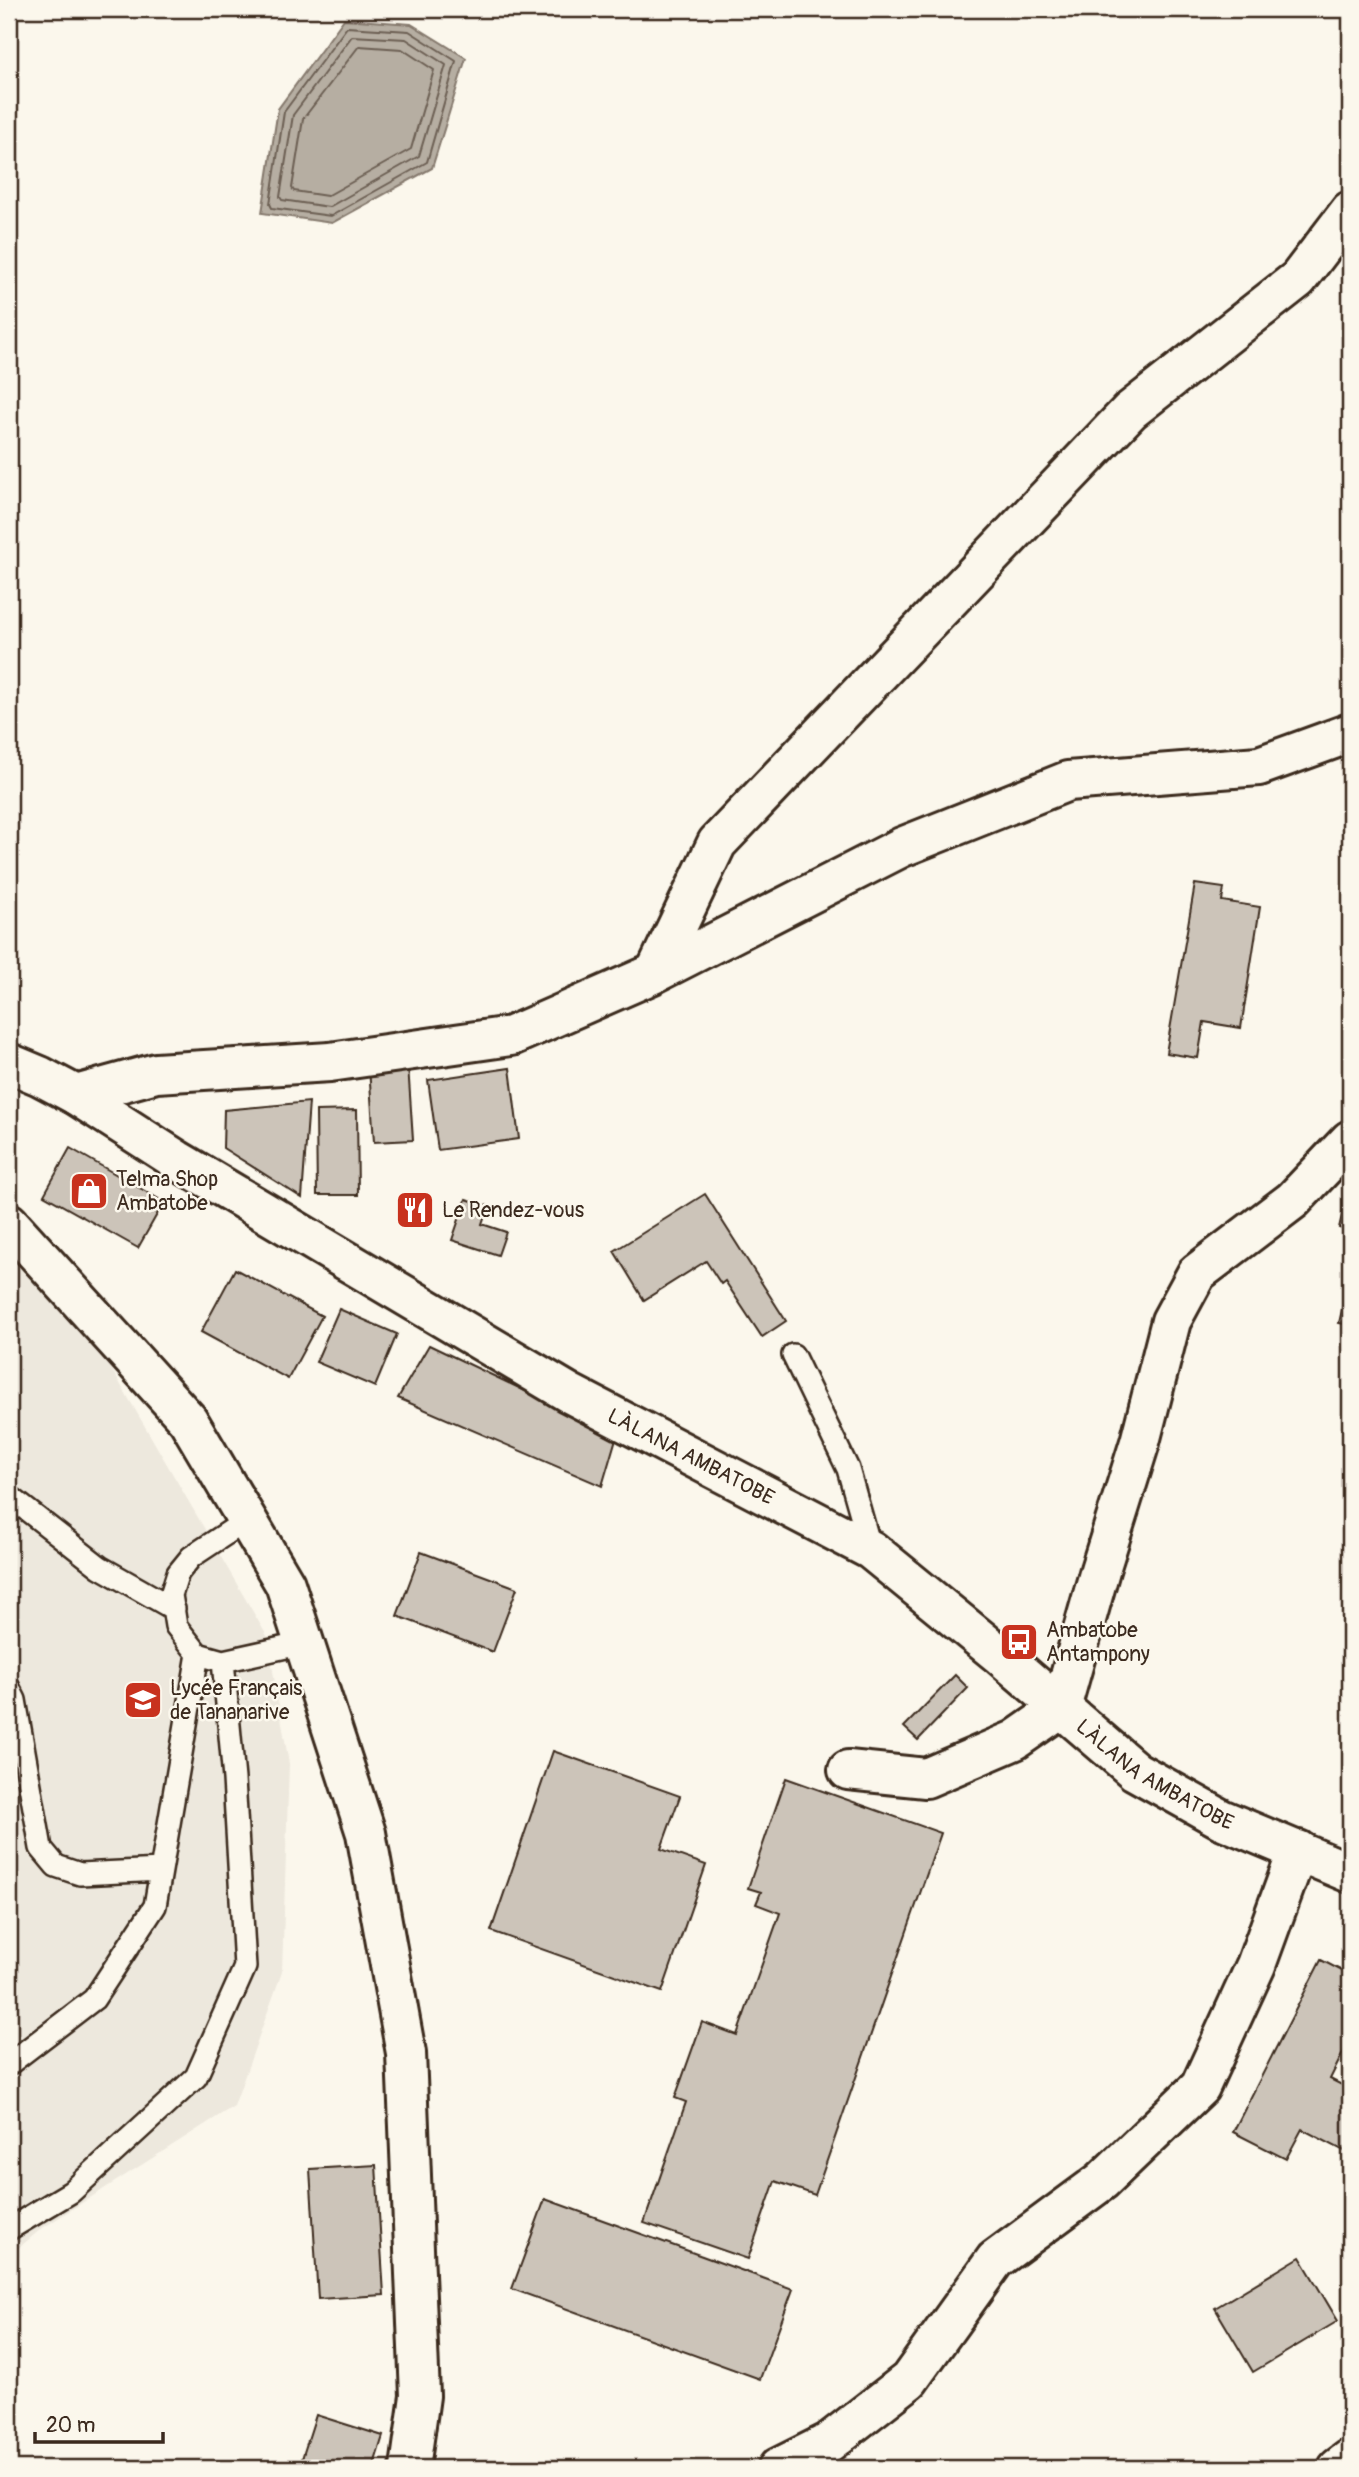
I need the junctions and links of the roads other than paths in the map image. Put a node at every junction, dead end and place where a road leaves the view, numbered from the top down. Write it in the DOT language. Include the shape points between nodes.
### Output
graph roads {
  1 [pos="1350,211"];
  2 [pos="1350,733"];
  3 [pos="655,974"];
  4 [pos="9,1063"];
  5 [pos="76,1095"];
  6 [pos="1350,1140"];
  7 [pos="9,1223"];
  8 [pos="793,1355"];
  9 [pos="9,1496"];
  10 [pos="247,1520"];
  11 [pos="871,1550"];
  12 [pos="174,1609"];
  13 [pos="304,1643"];
  14 [pos="198,1654"];
  15 [pos="223,1661"];
  16 [pos="9,1688"];
  17 [pos="1061,1709"];
  18 [pos="848,1770"];
  19 [pos="1298,1850"];
  20 [pos="161,1870"];
  21 [pos="1350,1873"];
  22 [pos="9,2064"];
  23 [pos="9,2230"];
  24 [pos="1350,2459"];
  25 [pos="410,2468"];
  26 [pos="778,2468"];
  27 [pos="1338,2468"];
  1 -- 3 [label="street" via="1298,279 1130,411 717,844"];
  2 -- 3 [label="street" via="1259,766 1068,780 902,846"];
  3 -- 5 [label="street" via="511,1036 330,1062 156,1073"];
  4 -- 5 [label="street, LÀLANA AMBATOBE"];
  5 -- 11 [label="street, LÀLANA AMBATOBE" via="569,1393"];
  6 -- 17 [label="street" via="1293,1200 1197,1273 1171,1321"];
  7 -- 10 [label="street" via="188,1420"];
  8 -- 11 [label="lane" via="848,1469"];
  9 -- 12 [label="lane" via="100,1567"];
  10 -- 12 [label="lane" via="191,1557 178,1573 171,1595"];
  10 -- 13 [label="street" via="285,1584"];
  11 -- 17 [label="street, LÀLANA AMBATOBE"];
  12 -- 14 [label="lane" via="176,1626"];
  13 -- 15 [label="lane"];
  13 -- 25 [label="street" via="366,1833 406,2053 420,2396"];
  14 -- 15 [label="lane"];
  14 -- 20 [label="lane"];
  15 -- 23 [label="lane" via="245,1967 196,2077 71,2192"];
  16 -- 20 [label="lane" via="15,1700 41,1848 56,1866 80,1874"];
  17 -- 18 [label="street" via="1015,1740 926,1778"];
  17 -- 19 [label="street, LÀLANA AMBATOBE" via="1135,1771 1221,1819"];
  19 -- 21 [label="street, LÀLANA AMBATOBE"];
  19 -- 26 [label="street" via="1256,1965 1200,2087 1102,2181 995,2260 909,2379 828,2443"];
  20 -- 22 [label="lane" via="155,1906 94,1999"];
  24 -- 27 [label="street"];
}
